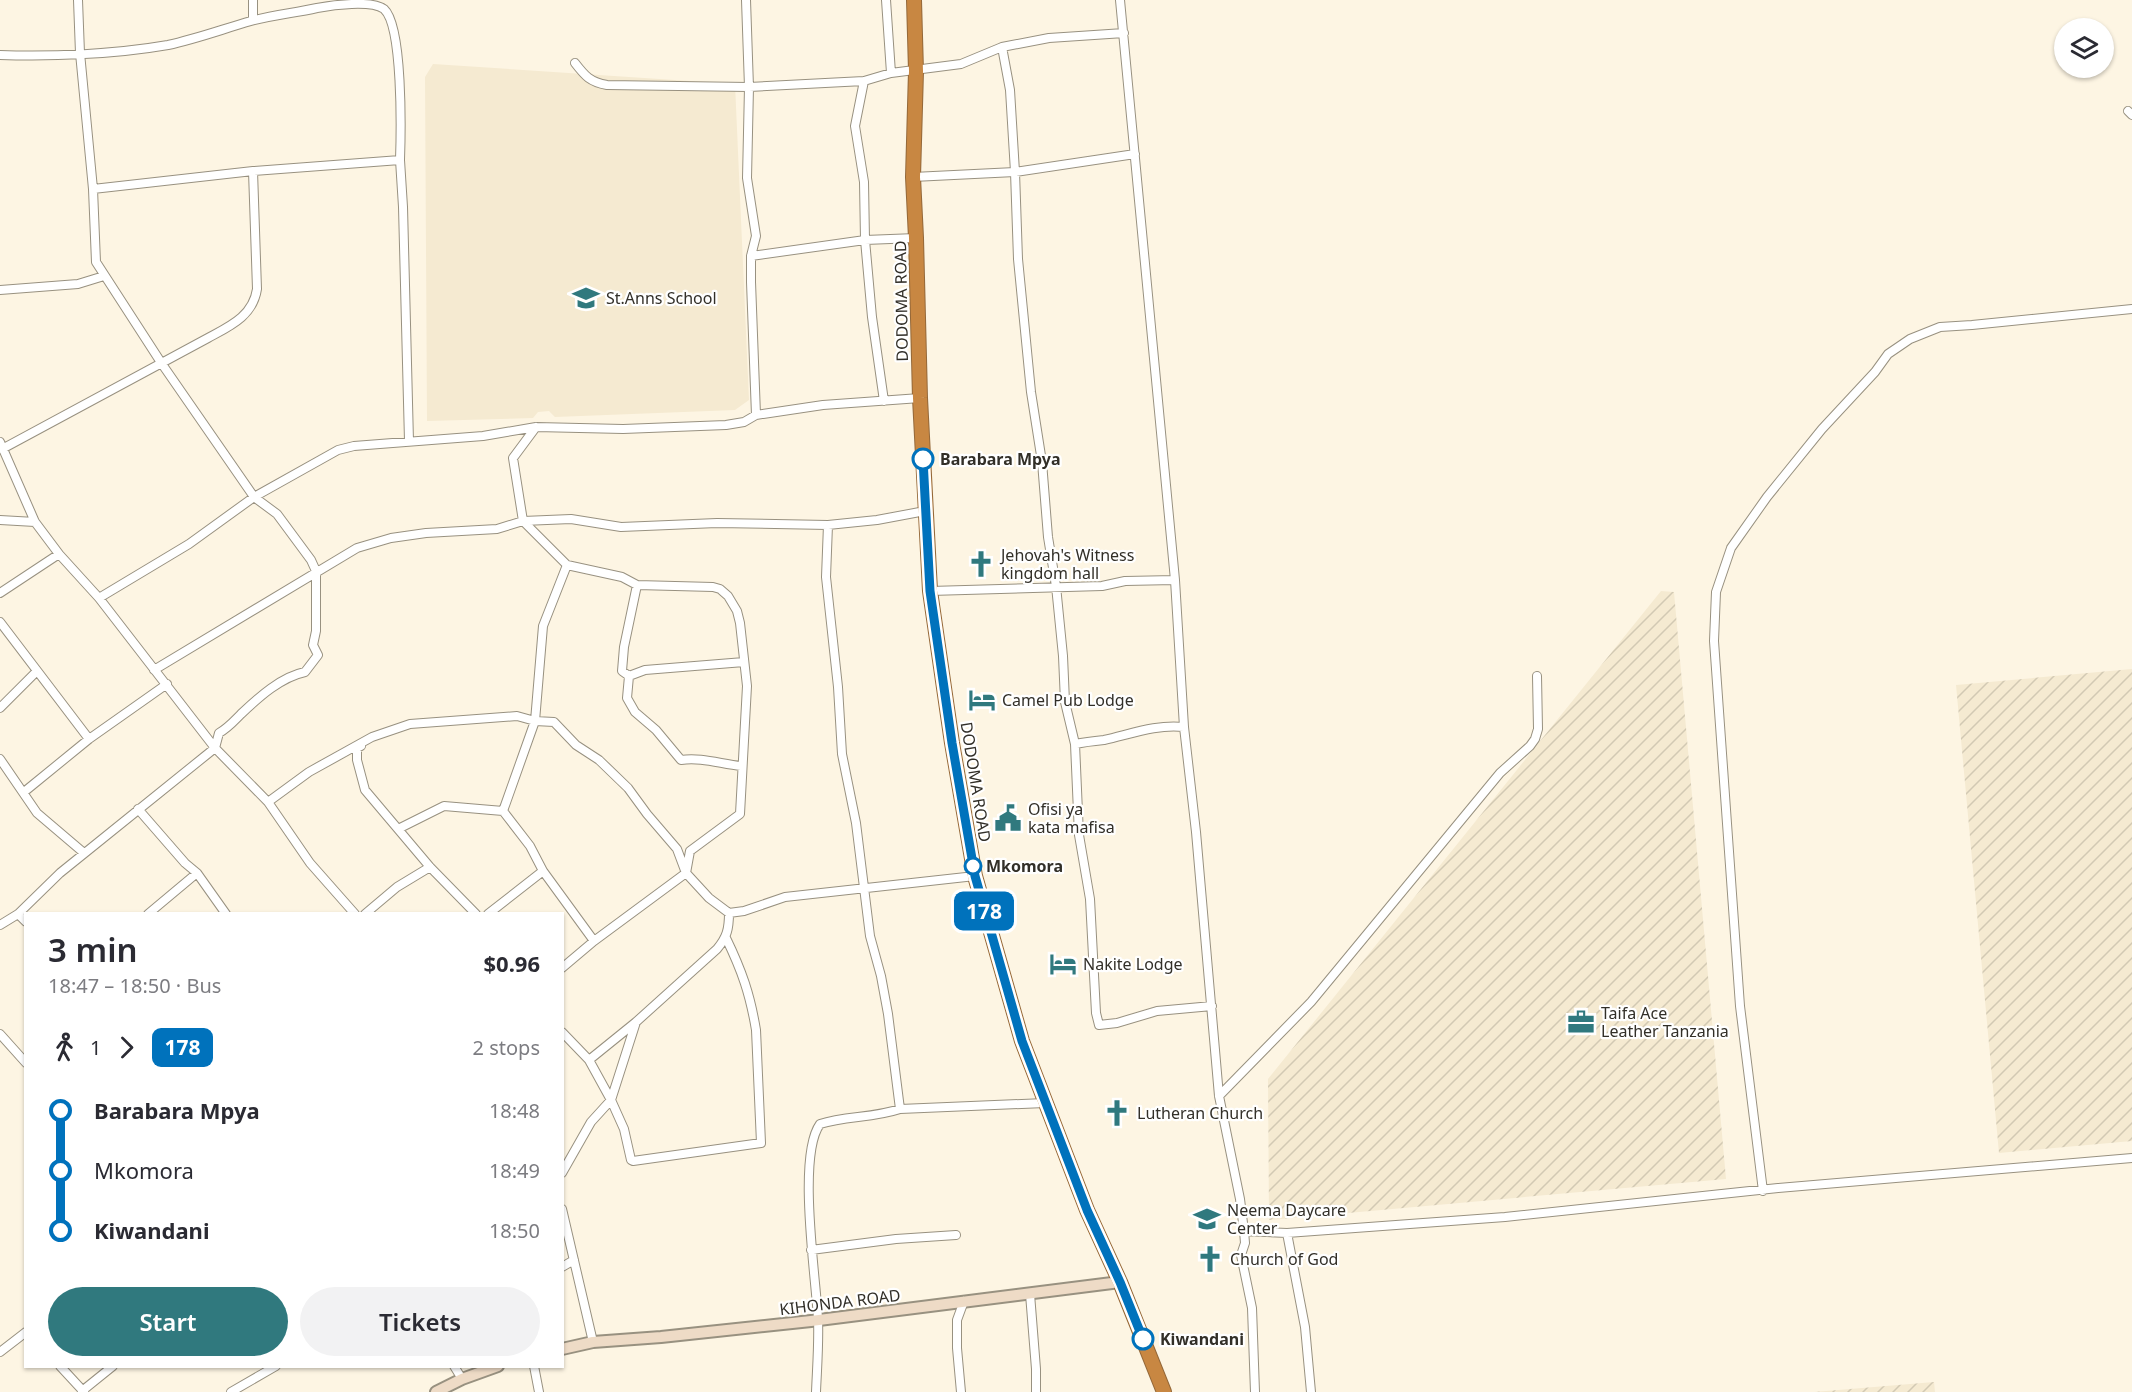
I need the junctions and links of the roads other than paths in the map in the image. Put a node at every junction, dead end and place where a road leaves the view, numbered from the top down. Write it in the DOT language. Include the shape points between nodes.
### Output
graph roads {
  1 [pos="78,0"];
  2 [pos="253,0"];
  3 [pos="746,0"];
  4 [pos="886,0"];
  5 [pos="914,0"];
  6 [pos="1120,0"];
  7 [pos="253,20"];
  8 [pos="1124,33"];
  9 [pos="1002,47"];
  10 [pos="80,53"];
  11 [pos="0,55"];
  12 [pos="575,63"];
  13 [pos="916,71"];
  14 [pos="891,73"];
  15 [pos="864,81"];
  16 [pos="749,87"];
  17 [pos="1135,154"];
  18 [pos="400,160"];
  19 [pos="253,171"];
  20 [pos="1015,172"];
  21 [pos="913,177"];
  22 [pos="93,189"];
  23 [pos="916,238"];
  24 [pos="865,240"];
  25 [pos="751,256"];
  26 [pos="104,276"];
  27 [pos="0,290"];
  28 [pos="2132,309"];
  29 [pos="162,363"];
  30 [pos="920,398"];
  31 [pos="884,401"];
  32 [pos="756,415"];
  33 [pos="536,427"];
  34 [pos="409,441"];
  35 [pos="1,445"];
  36 [pos="254,497"];
  37 [pos="925,511"];
  38 [pos="0,520"];
  39 [pos="523,521"];
  40 [pos="35,522"];
  41 [pos="828,525"];
  42 [pos="59,554"];
  43 [pos="567,565"];
  44 [pos="316,572"];
  45 [pos="1175,580"];
  46 [pos="638,585"];
  47 [pos="1056,586"];
  48 [pos="930,591"];
  49 [pos="0,593"];
  50 [pos="99,598"];
  51 [pos="0,622"];
  52 [pos="744,662"];
  53 [pos="154,670"];
  54 [pos="37,671"];
  55 [pos="629,676"];
  56 [pos="1537,676"];
  57 [pos="167,684"];
  58 [pos="0,708"];
  59 [pos="535,721"];
  60 [pos="1184,728"];
  61 [pos="372,737"];
  62 [pos="89,739"];
  63 [pos="1075,744"];
  64 [pos="215,748"];
  65 [pos="0,759"];
  66 [pos="741,766"];
  67 [pos="24,792"];
  68 [pos="268,802"];
  69 [pos="138,809"];
  70 [pos="502,811"];
  71 [pos="398,829"];
  72 [pos="84,853"];
  73 [pos="430,867"];
  74 [pos="543,871"];
  75 [pos="197,873"];
  76 [pos="686,873"];
  77 [pos="975,876"];
  78 [pos="865,888"];
  79 [pos="150,912"];
  80 [pos="225,912"];
  81 [pos="353,912"];
  82 [pos="367,912"];
  83 [pos="474,912"];
  84 [pos="491,912"];
  85 [pos="729,913"];
  86 [pos="18,914"];
  87 [pos="24,920"];
  88 [pos="0,925"];
  89 [pos="726,938"];
  90 [pos="594,941"];
  91 [pos="564,966"];
  92 [pos="1212,1006"];
  93 [pos="636,1022"];
  94 [pos="0,1034"];
  95 [pos="564,1034"];
  96 [pos="589,1060"];
  97 [pos="24,1061"];
  98 [pos="1220,1096"];
  99 [pos="611,1100"];
  100 [pos="1045,1102"];
  101 [pos="900,1109"];
  102 [pos="2132,1158"];
  103 [pos="564,1169"];
  104 [pos="1763,1191"];
  105 [pos="564,1218"];
  106 [pos="1244,1231"];
  107 [pos="1287,1233"];
  108 [pos="956,1235"];
  109 [pos="811,1250"];
  110 [pos="574,1260"];
  111 [pos="564,1266"];
  112 [pos="1120,1282"];
  113 [pos="1030,1294"];
  114 [pos="964,1301"];
  115 [pos="818,1319"];
  116 [pos="24,1334"];
  117 [pos="593,1342"];
  118 [pos="564,1349"];
  119 [pos="0,1352"];
  120 [pos="62,1368"];
  121 [pos="111,1368"];
  122 [pos="273,1368"];
  123 [pos="455,1368"];
  124 [pos="492,1368"];
  125 [pos="534,1368"];
  126 [pos="462,1379"];
  127 [pos="83,1391"];
  128 [pos="231,1392"];
  129 [pos="436,1392"];
  130 [pos="539,1392"];
  131 [pos="816,1392"];
  132 [pos="961,1392"];
  133 [pos="1036,1392"];
  134 [pos="1164,1392"];
  135 [pos="1255,1392"];
  136 [pos="1311,1392"];
  1 -- 10 [label="street"];
  2 -- 7 [label="street"];
  3 -- 16 [label="street"];
  4 -- 14 [label="street"];
  5 -- 13 [label="highway, DODOMA ROAD"];
  6 -- 8 [label="street"];
  7 -- 10 [label="street" via="169,44"];
  7 -- 18 [label="street" via="333,5 372,3 385,9 397,53"];
  8 -- 9 [label="street" via="1049,38"];
  8 -- 17 [label="street"];
  9 -- 13 [label="street" via="961,64"];
  9 -- 20 [label="street" via="1010,90"];
  10 -- 11 [label="street"];
  10 -- 22 [label="street"];
  12 -- 16 [label="street" via="586,78 607,85"];
  13 -- 14 [label="street"];
  13 -- 21 [label="highway, DODOMA ROAD"];
  14 -- 15 [label="street"];
  15 -- 16 [label="street"];
  15 -- 24 [label="street" via="855,126 864,182"];
  16 -- 25 [label="street" via="747,178 756,236"];
  17 -- 20 [label="street"];
  17 -- 45 [label="street"];
  18 -- 19 [label="street"];
  18 -- 34 [label="street"];
  19 -- 22 [label="street"];
  19 -- 29 [label="street" via="256,296 240,321"];
  20 -- 21 [label="street"];
  20 -- 47 [label="street" via="1018,258 1031,392"];
  21 -- 23 [label="highway, DODOMA ROAD"];
  22 -- 26 [label="street" via="96,262"];
  23 -- 24 [label="street"];
  23 -- 30 [label="highway, DODOMA ROAD"];
  24 -- 25 [label="street"];
  24 -- 31 [label="street"];
  25 -- 32 [label="street"];
  26 -- 27 [label="street" via="78,284"];
  26 -- 29 [label="street"];
  28 -- 104 [label="street" via="1940,327 1910,339 1888,354 1822,429 1731,548 1716,592 1714,641 1740,1006"];
  29 -- 35 [label="street"];
  29 -- 36 [label="street"];
  30 -- 31 [label="street"];
  30 -- 37 [label="highway, DODOMA ROAD"];
  31 -- 32 [label="street"];
  32 -- 33 [label="street" via="726,425"];
  33 -- 34 [label="street"];
  33 -- 39 [label="street" via="513,458"];
  34 -- 36 [label="street" via="338,450"];
  35 -- 40 [label="street"];
  36 -- 44 [label="street" via="277,514"];
  36 -- 50 [label="street" via="189,544"];
  37 -- 41 [label="street"];
  37 -- 48 [label="highway, DODOMA ROAD"];
  38 -- 40 [label="street"];
  39 -- 41 [label="street" via="571,519 621,527 717,523"];
  39 -- 43 [label="street"];
  39 -- 44 [label="street" via="496,529 426,533 368,544"];
  40 -- 42 [label="street"];
  41 -- 78 [label="street" via="826,577 842,754"];
  42 -- 49 [label="street"];
  42 -- 50 [label="street"];
  43 -- 46 [label="street" via="622,577"];
  43 -- 59 [label="street" via="543,626"];
  44 -- 53 [label="street"];
  44 -- 64 [label="street" via="313,645 318,655 305,672 291,675 219,733"];
  45 -- 47 [label="street"];
  45 -- 60 [label="street"];
  46 -- 52 [label="street" via="705,586 723,591 737,611"];
  46 -- 55 [label="street" via="624,647 622,671"];
  47 -- 48 [label="street"];
  47 -- 63 [label="street" via="1065,702"];
  48 -- 77 [label="highway, DODOMA ROAD"];
  50 -- 53 [label="street"];
  51 -- 54 [label="street"];
  52 -- 55 [label="street" via="645,670"];
  52 -- 66 [label="street" via="747,712"];
  53 -- 57 [label="street"];
  54 -- 58 [label="street"];
  54 -- 62 [label="street"];
  55 -- 66 [label="street" via="627,698 635,712 681,760 695,758"];
  56 -- 98 [label="street" via="1538,729 1530,746 1500,773 1311,1002"];
  57 -- 62 [label="street"];
  57 -- 64 [label="street"];
  59 -- 61 [label="street" via="517,716 410,724"];
  59 -- 70 [label="street"];
  59 -- 76 [label="street" via="554,722 628,788 677,849"];
  60 -- 63 [label="street" via="1153,727"];
  60 -- 92 [label="street"];
  61 -- 68 [label="street" via="309,772"];
  61 -- 71 [label="street" via="369,743 357,748 365,790"];
  62 -- 67 [label="street"];
  63 -- 92 [label="street" via="1079,835 1090,899 1092,967 1100,1025 1157,1011"];
  64 -- 68 [label="street"];
  64 -- 69 [label="street"];
  65 -- 67 [label="street"];
  66 -- 76 [label="street" via="740,814 690,851"];
  67 -- 72 [label="street" via="37,813"];
  68 -- 81 [label="street" via="310,863"];
  69 -- 72 [label="street"];
  69 -- 75 [label="street"];
  70 -- 71 [label="street" via="444,806"];
  70 -- 74 [label="street" via="530,846"];
  71 -- 73 [label="street"];
  72 -- 86 [label="street"];
  73 -- 82 [label="street" via="397,887"];
  73 -- 83 [label="street"];
  74 -- 84 [label="street"];
  74 -- 90 [label="street"];
  75 -- 79 [label="street"];
  75 -- 80 [label="street"];
  76 -- 85 [label="street"];
  76 -- 90 [label="street"];
  77 -- 78 [label="street"];
  77 -- 100 [label="highway, DODOMA ROAD" via="1022,1041"];
  78 -- 85 [label="street" via="785,897"];
  78 -- 101 [label="street" via="870,936 888,1014"];
  85 -- 89 [label="street"];
  86 -- 87 [label="street"];
  86 -- 88 [label="street"];
  89 -- 93 [label="street"];
  89 -- 99 [label="street" via="752,1004 761,1143 633,1161"];
  90 -- 91 [label="street"];
  92 -- 98 [label="street"];
  93 -- 96 [label="street"];
  93 -- 99 [label="street"];
  94 -- 97 [label="street"];
  95 -- 96 [label="street"];
  96 -- 99 [label="street"];
  98 -- 106 [label="street"];
  99 -- 103 [label="street" via="591,1122"];
  100 -- 101 [label="street"];
  100 -- 112 [label="highway, DODOMA ROAD"];
  101 -- 109 [label="street" via="879,1116 834,1120 820,1124 815,1131 810,1167"];
  102 -- 104 [label="street"];
  104 -- 107 [label="street"];
  105 -- 110 [label="street"];
  106 -- 107 [label="street"];
  106 -- 135 [label="street" via="1241,1255 1252,1308"];
  107 -- 136 [label="street" via="1305,1327"];
  108 -- 109 [label="street"];
  109 -- 115 [label="street"];
  110 -- 111 [label="street"];
  110 -- 117 [label="street"];
  112 -- 113 [label="street, KIHONDA ROAD"];
  112 -- 134 [label="highway, DODOMA ROAD"];
  113 -- 114 [label="street, KIHONDA ROAD"];
  113 -- 133 [label="street"];
  114 -- 115 [label="street, KIHONDA ROAD"];
  114 -- 132 [label="street" via="957,1320"];
  115 -- 117 [label="street, KIHONDA ROAD"];
  115 -- 131 [label="street"];
  116 -- 119 [label="street"];
  117 -- 118 [label="street, KIHONDA ROAD"];
  120 -- 127 [label="street"];
  121 -- 127 [label="street"];
  122 -- 128 [label="street"];
  123 -- 126 [label="street"];
  124 -- 126 [label="street"];
  125 -- 130 [label="street"];
  126 -- 129 [label="street"];
}
